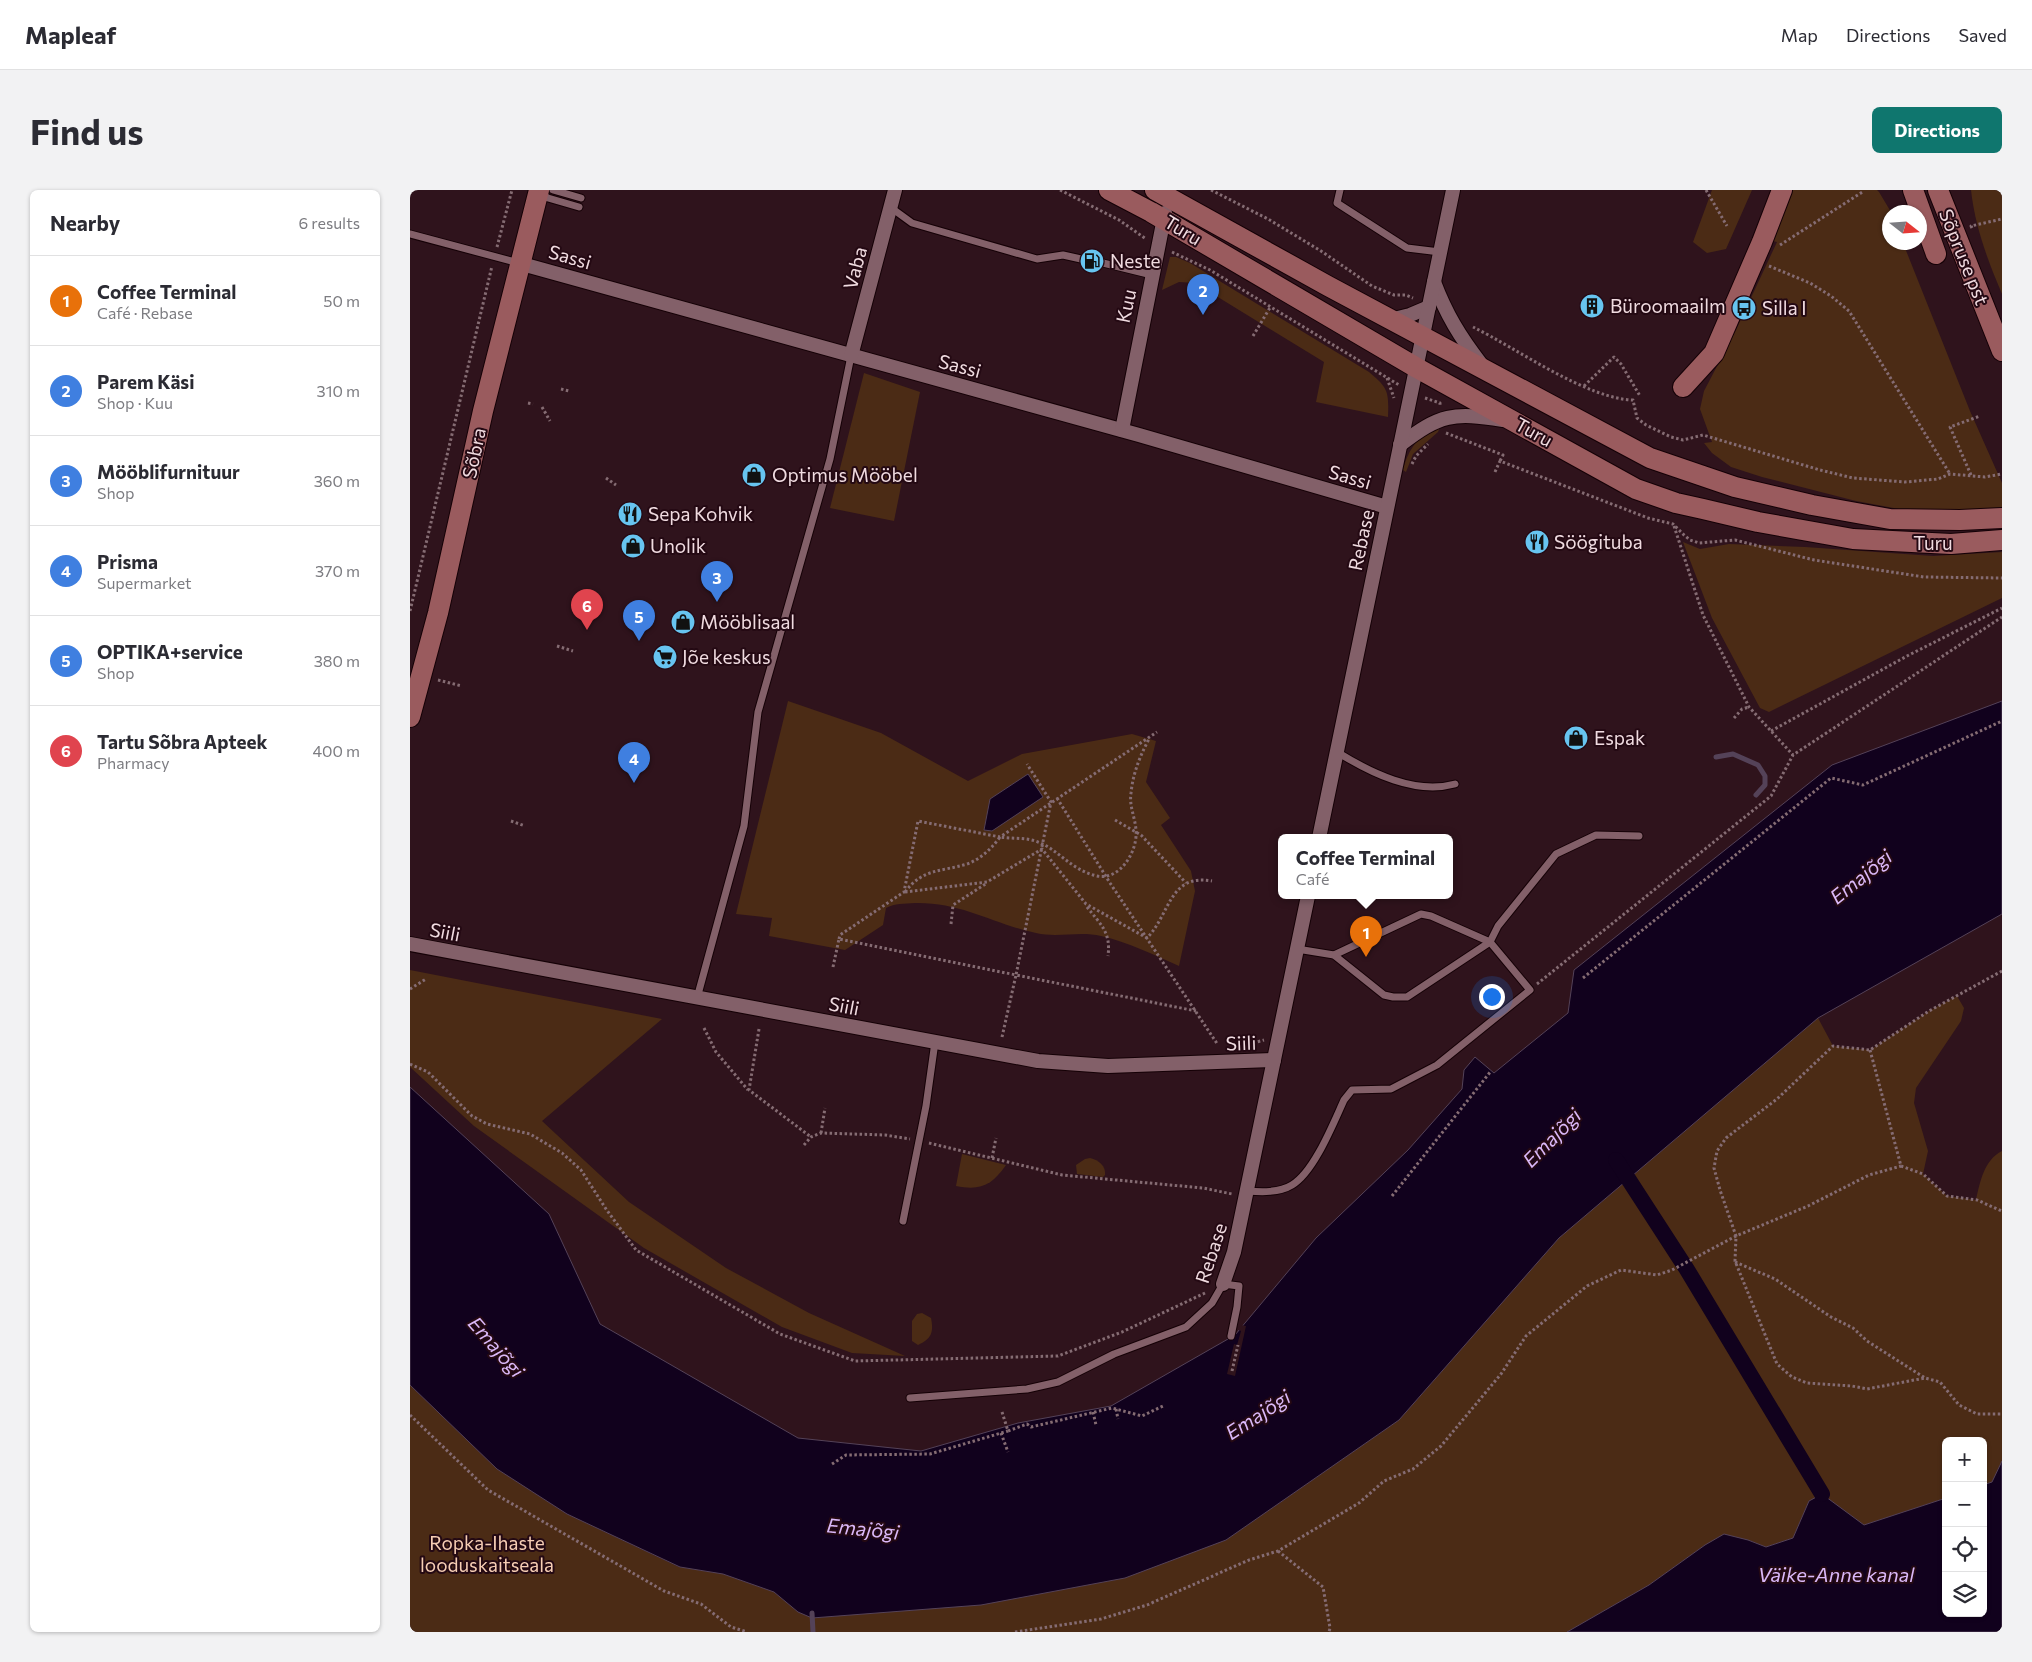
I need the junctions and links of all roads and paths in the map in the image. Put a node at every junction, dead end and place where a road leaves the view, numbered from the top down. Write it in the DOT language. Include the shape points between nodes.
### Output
graph roads {
  1 [pos="512,190"];
  2 [pos="895,190"];
  3 [pos="1060,190"];
  4 [pos="1109,190"];
  5 [pos="1340,190"];
  6 [pos="1453,190"];
  7 [pos="1706,190"];
  8 [pos="1782,190"];
  9 [pos="1904,190"];
  10 [pos="1913,190"];
  11 [pos="1938,190"];
  12 [pos="1944,190"];
  13 [pos="545,191"];
  14 [pos="1864,191"];
  15 [pos="1164,192"];
  16 [pos="581,198"];
  17 [pos="1911,205"];
  18 [pos="579,206"];
  19 [pos="890,207"];
  20 [pos="1163,219"];
  21 [pos="2002,219"];
  22 [pos="1727,226"];
  23 [pos="1971,226"];
  24 [pos="410,234"];
  25 [pos="1927,237"];
  26 [pos="1158,246"];
  27 [pos="1774,249"];
  28 [pos="1440,252"];
  29 [pos="1936,254"];
  30 [pos="495,256"];
  31 [pos="1082,259"];
  32 [pos="1760,262"];
  33 [pos="522,264"];
  34 [pos="1103,264"];
  35 [pos="1966,264"];
  36 [pos="1152,275"];
  37 [pos="1434,282"];
  38 [pos="1271,306"];
  39 [pos="1429,307"];
  40 [pos="1390,320"];
  41 [pos="1253,336"];
  42 [pos="1423,338"];
  43 [pos="2002,351"];
  44 [pos="851,356"];
  45 [pos="1417,368"];
  46 [pos="1486,371"];
  47 [pos="1584,386"];
  48 [pos="1683,387"];
  49 [pos="561,389"];
  50 [pos="568,391"];
  51 [pos="1411,393"];
  52 [pos="1640,396"];
  53 [pos="528,403"];
  54 [pos="533,404"];
  55 [pos="542,407"];
  56 [pos="1980,416"];
  57 [pos="1443,418"];
  58 [pos="550,421"];
  59 [pos="1517,422"];
  60 [pos="1122,430"];
  61 [pos="1683,440"];
  62 [pos="1400,445"];
  63 [pos="1500,461"];
  64 [pos="1950,474"];
  65 [pos="2002,474"];
  66 [pos="1972,476"];
  67 [pos="606,478"];
  68 [pos="616,485"];
  69 [pos="1387,507"];
  70 [pos="2002,518"];
  71 [pos="1673,524"];
  72 [pos="2002,540"];
  73 [pos="2002,608"];
  74 [pos="410,611"];
  75 [pos="2002,617"];
  76 [pos="557,646"];
  77 [pos="573,651"];
  78 [pos="430,678"];
  79 [pos="462,686"];
  80 [pos="1749,707"];
  81 [pos="410,717"];
  82 [pos="1734,718"];
  83 [pos="2002,721"];
  84 [pos="1771,731"];
  85 [pos="1157,732"];
  86 [pos="1150,736"];
  87 [pos="1337,752"];
  88 [pos="1793,755"];
  89 [pos="1027,764"];
  90 [pos="1455,784"];
  91 [pos="1057,798"];
  92 [pos="1051,802"];
  93 [pos="1115,820"];
  94 [pos="511,821"];
  95 [pos="525,826"];
  96 [pos="1136,832"];
  97 [pos="1320,834"];
  98 [pos="1638,836"];
  99 [pos="1000,837"];
  100 [pos="1042,844"];
  101 [pos="1042,849"];
  102 [pos="1107,877"];
  103 [pos="1212,881"];
  104 [pos="987,882"];
  105 [pos="1186,883"];
  106 [pos="904,892"];
  107 [pos="1307,899"];
  108 [pos="1086,904"];
  109 [pos="951,924"];
  110 [pos="1147,938"];
  111 [pos="839,939"];
  112 [pos="1490,942"];
  113 [pos="410,944"];
  114 [pos="1297,949"];
  115 [pos="1334,955"];
  116 [pos="1108,956"];
  117 [pos="833,967"];
  118 [pos="2002,971"];
  119 [pos="1016,975"];
  120 [pos="426,978"];
  121 [pos="1583,978"];
  122 [pos="410,989"];
  123 [pos="1530,990"];
  124 [pos="698,998"];
  125 [pos="1196,1011"];
  126 [pos="704,1028"];
  127 [pos="759,1029"];
  128 [pos="1002,1037"];
  129 [pos="934,1042"];
  130 [pos="1218,1045"];
  131 [pos="1870,1050"];
  132 [pos="1274,1060"];
  133 [pos="410,1064"];
  134 [pos="1491,1071"];
  135 [pos="749,1090"];
  136 [pos="825,1108"];
  137 [pos="821,1133"];
  138 [pos="810,1137"];
  139 [pos="996,1138"];
  140 [pos="919,1140"];
  141 [pos="804,1145"];
  142 [pos="992,1158"];
  143 [pos="1901,1166"];
  144 [pos="1246,1194"];
  145 [pos="1392,1196"];
  146 [pos="2002,1211"];
  147 [pos="903,1221"];
  148 [pos="1736,1236"];
  149 [pos="1735,1261"];
  150 [pos="1223,1284"];
  151 [pos="1231,1336"];
  152 [pos="1925,1378"];
  153 [pos="910,1398"];
  154 [pos="1165,1405"];
  155 [pos="1116,1409"];
  156 [pos="1002,1412"];
  157 [pos="1093,1412"];
  158 [pos="2002,1414"];
  159 [pos="410,1415"];
  160 [pos="1118,1419"];
  161 [pos="1096,1425"];
  162 [pos="1008,1431"];
  163 [pos="1001,1433"];
  164 [pos="1008,1452"];
  165 [pos="832,1464"];
  166 [pos="1278,1551"];
  167 [pos="747,1632"];
  168 [pos="1015,1632"];
  169 [pos="1329,1632"];
  1 -- 30 [label="path"];
  2 -- 19 [label="street, Vaba"];
  3 -- 26 [label="path" via="1119,220"];
  4 -- 20 [label="main road, Turu"];
  5 -- 28 [label="lane" via="1337,203 1408,248"];
  6 -- 28 [label="street, Rebase"];
  7 -- 22 [label="path"];
  8 -- 48 [label="main road" via="1714,353"];
  9 -- 17 [label="main road"];
  10 -- 29 [label="main road, Sõpruse pst"];
  11 -- 35 [label="main road, Sõpruse pst"];
  12 -- 35 [label="main road"];
  13 -- 16 [label="lane"];
  13 -- 18 [label="lane" via="548,198"];
  13 -- 33 [label="main road, Sõbra"];
  14 -- 27 [label="path"];
  15 -- 20 [label="street, Kuu"];
  15 -- 40 [label="main road, Turu"];
  19 -- 31 [label="lane" via="912,223 1037,258 1063,255"];
  19 -- 44 [label="street, Vaba"];
  20 -- 26 [label="street, Kuu"];
  20 -- 45 [label="main road, Turu"];
  21 -- 23 [label="path"];
  24 -- 30 [label="lane"];
  25 -- 29 [label="main road"];
  26 -- 36 [label="street, Kuu"];
  26 -- 38 [label="path" via="1190,259"];
  28 -- 37 [label="street, Rebase"];
  29 -- 35 [label="main road"];
  30 -- 33 [label="lane"];
  30 -- 74 [label="path"];
  32 -- 64 [label="path" via="1810,283 1849,311"];
  33 -- 44 [label="street, Sassi"];
  33 -- 81 [label="main road, Sõbra" via="483,411 438,613"];
  34 -- 36 [label="lane"];
  35 -- 43 [label="main road, Sõpruse pst"];
  36 -- 60 [label="street, Kuu"];
  37 -- 39 [label="street, Rebase"];
  37 -- 46 [label="street" via="1446,313"];
  38 -- 41 [label="path"];
  38 -- 51 [label="path"];
  39 -- 40 [label="street"];
  39 -- 42 [label="street, Rebase"];
  40 -- 42 [label="main road, Turu"];
  42 -- 45 [label="street, Rebase"];
  42 -- 46 [label="main road, Turu"];
  44 -- 60 [label="street, Sassi"];
  44 -- 124 [label="lane" via="830,458 758,712 744,826"];
  45 -- 51 [label="street, Rebase"];
  45 -- 59 [label="main road, Turu"];
  46 -- 70 [label="main road, Turu" via="1650,458 1734,487 1890,519"];
  47 -- 52 [label="path" via="1614,357"];
  49 -- 50 [label="path"];
  51 -- 57 [label="path" via="1440,403"];
  51 -- 62 [label="street, Rebase"];
  53 -- 54 [label="path"];
  55 -- 58 [label="path"];
  56 -- 66 [label="path" via="1950,427"];
  57 -- 59 [label="street" via="1474,416"];
  57 -- 62 [label="street" via="1423,427"];
  57 -- 63 [label="path" via="1445,432 1503,455"];
  59 -- 72 [label="main road, Turu" via="1636,489 1676,503 1853,539 1951,544"];
  60 -- 69 [label="street, Sassi"];
  61 -- 64 [label="path" via="1703,435 1820,470 1872,481 1905,482 1938,479"];
  62 -- 69 [label="street, Rebase"];
  64 -- 66 [label="path"];
  65 -- 66 [label="path"];
  67 -- 68 [label="path"];
  69 -- 87 [label="street, Rebase"];
  71 -- 80 [label="path" via="1703,615"];
  73 -- 84 [label="path"];
  75 -- 88 [label="path"];
  76 -- 77 [label="path"];
  78 -- 79 [label="path"];
  80 -- 82 [label="path" via="1742,709"];
  80 -- 84 [label="path"];
  83 -- 121 [label="path" via="1863,785 1831,778"];
  84 -- 88 [label="path"];
  85 -- 86 [label="path"];
  86 -- 91 [label="path"];
  86 -- 96 [label="path" via="1141,753 1130,793"];
  87 -- 90 [label="lane" via="1366,769 1412,784 1434,787"];
  87 -- 97 [label="street, Rebase"];
  88 -- 123 [label="path" via="1771,796"];
  89 -- 92 [label="path"];
  91 -- 92 [label="path"];
  91 -- 102 [label="path"];
  92 -- 99 [label="path"];
  92 -- 100 [label="path"];
  93 -- 96 [label="path"];
  94 -- 95 [label="path"];
  96 -- 102 [label="path" via="1133,849 1120,871"];
  96 -- 105 [label="path"];
  98 -- 112 [label="lane" via="1596,835 1556,854 1498,926"];
  99 -- 100 [label="path"];
  99 -- 106 [label="path" via="971,862 924,875"];
  99 -- 106 [label="path" via="918,821"];
  100 -- 101 [label="path"];
  100 -- 102 [label="path" via="1078,869"];
  101 -- 104 [label="path"];
  101 -- 108 [label="path"];
  101 -- 119 [label="path"];
  102 -- 110 [label="path"];
  103 -- 105 [label="path" via="1201,879"];
  104 -- 106 [label="path"];
  104 -- 109 [label="path" via="953,905"];
  105 -- 110 [label="path" via="1170,900 1159,924"];
  106 -- 111 [label="path" via="840,935"];
  107 -- 114 [label="street, Rebase"];
  108 -- 110 [label="path"];
  108 -- 116 [label="path" via="1107,934"];
  110 -- 125 [label="path"];
  111 -- 117 [label="path"];
  111 -- 119 [label="path"];
  112 -- 115 [label="lane" via="1421,914"];
  112 -- 115 [label="lane" via="1407,997 1384,995"];
  112 -- 123 [label="lane"];
  113 -- 124 [label="street, Siili"];
  114 -- 115 [label="lane"];
  114 -- 132 [label="street, Rebase"];
  118 -- 131 [label="path" via="1929,1011"];
  119 -- 125 [label="path"];
  119 -- 128 [label="path"];
  120 -- 122 [label="path"];
  123 -- 144 [label="lane" via="1437,1066 1391,1089 1352,1090 1308,1171 1292,1186"];
  124 -- 129 [label="street, Siili"];
  125 -- 130 [label="path"];
  126 -- 135 [label="path" via="716,1052"];
  127 -- 135 [label="path"];
  129 -- 132 [label="street, Siili" via="1038,1060 1108,1066"];
  129 -- 140 [label="lane"];
  131 -- 143 [label="path"];
  131 -- 148 [label="path" via="1833,1046 1777,1099 1726,1138 1717,1151 1714,1168"];
  132 -- 144 [label="street, Rebase"];
  133 -- 150 [label="path" via="428,1072 472,1116 487,1124 530,1134 562,1153 581,1170 636,1250 780,1334 854,1361 1058,1356 1122,1332"];
  134 -- 145 [label="path"];
  135 -- 138 [label="path"];
  136 -- 137 [label="path"];
  137 -- 138 [label="path"];
  137 -- 140 [label="path" via="885,1135"];
  138 -- 141 [label="path"];
  139 -- 142 [label="path"];
  140 -- 142 [label="path"];
  140 -- 147 [label="lane"];
  142 -- 144 [label="path" via="1062,1175"];
  143 -- 146 [label="path" via="1922,1174 1947,1196 1977,1200"];
  143 -- 148 [label="path" via="1869,1175 1808,1206"];
  144 -- 150 [label="street, Rebase" via="1234,1252"];
  148 -- 149 [label="path"];
  148 -- 166 [label="path" via="1672,1270 1657,1274 1621,1270 1587,1286 1526,1336 1501,1374 1441,1446 1413,1469 1384,1481 1359,1503"];
  149 -- 152 [label="path" via="1775,1279 1823,1312 1854,1328 1867,1341"];
  149 -- 152 [label="path" via="1778,1364 1792,1376 1807,1383 1867,1389"];
  150 -- 151 [label="lane" via="1240,1286"];
  150 -- 153 [label="lane, Rebase" via="1212,1303 1186,1327 1114,1354 1058,1382 1027,1389"];
  152 -- 158 [label="path" via="1940,1382 1959,1405 1977,1414"];
  154 -- 155 [label="path" via="1142,1416"];
  155 -- 157 [label="path"];
  155 -- 160 [label="path"];
  156 -- 162 [label="path"];
  157 -- 161 [label="path"];
  157 -- 162 [label="path" via="1031,1427 1027,1424"];
  159 -- 167 [label="path" via="488,1490 664,1591 700,1604 731,1626"];
  162 -- 163 [label="path"];
  163 -- 164 [label="path"];
  163 -- 165 [label="path" via="930,1454 846,1455"];
  166 -- 168 [label="path" via="1249,1560 1147,1605 1101,1618"];
  166 -- 169 [label="path" via="1323,1587"];
}
